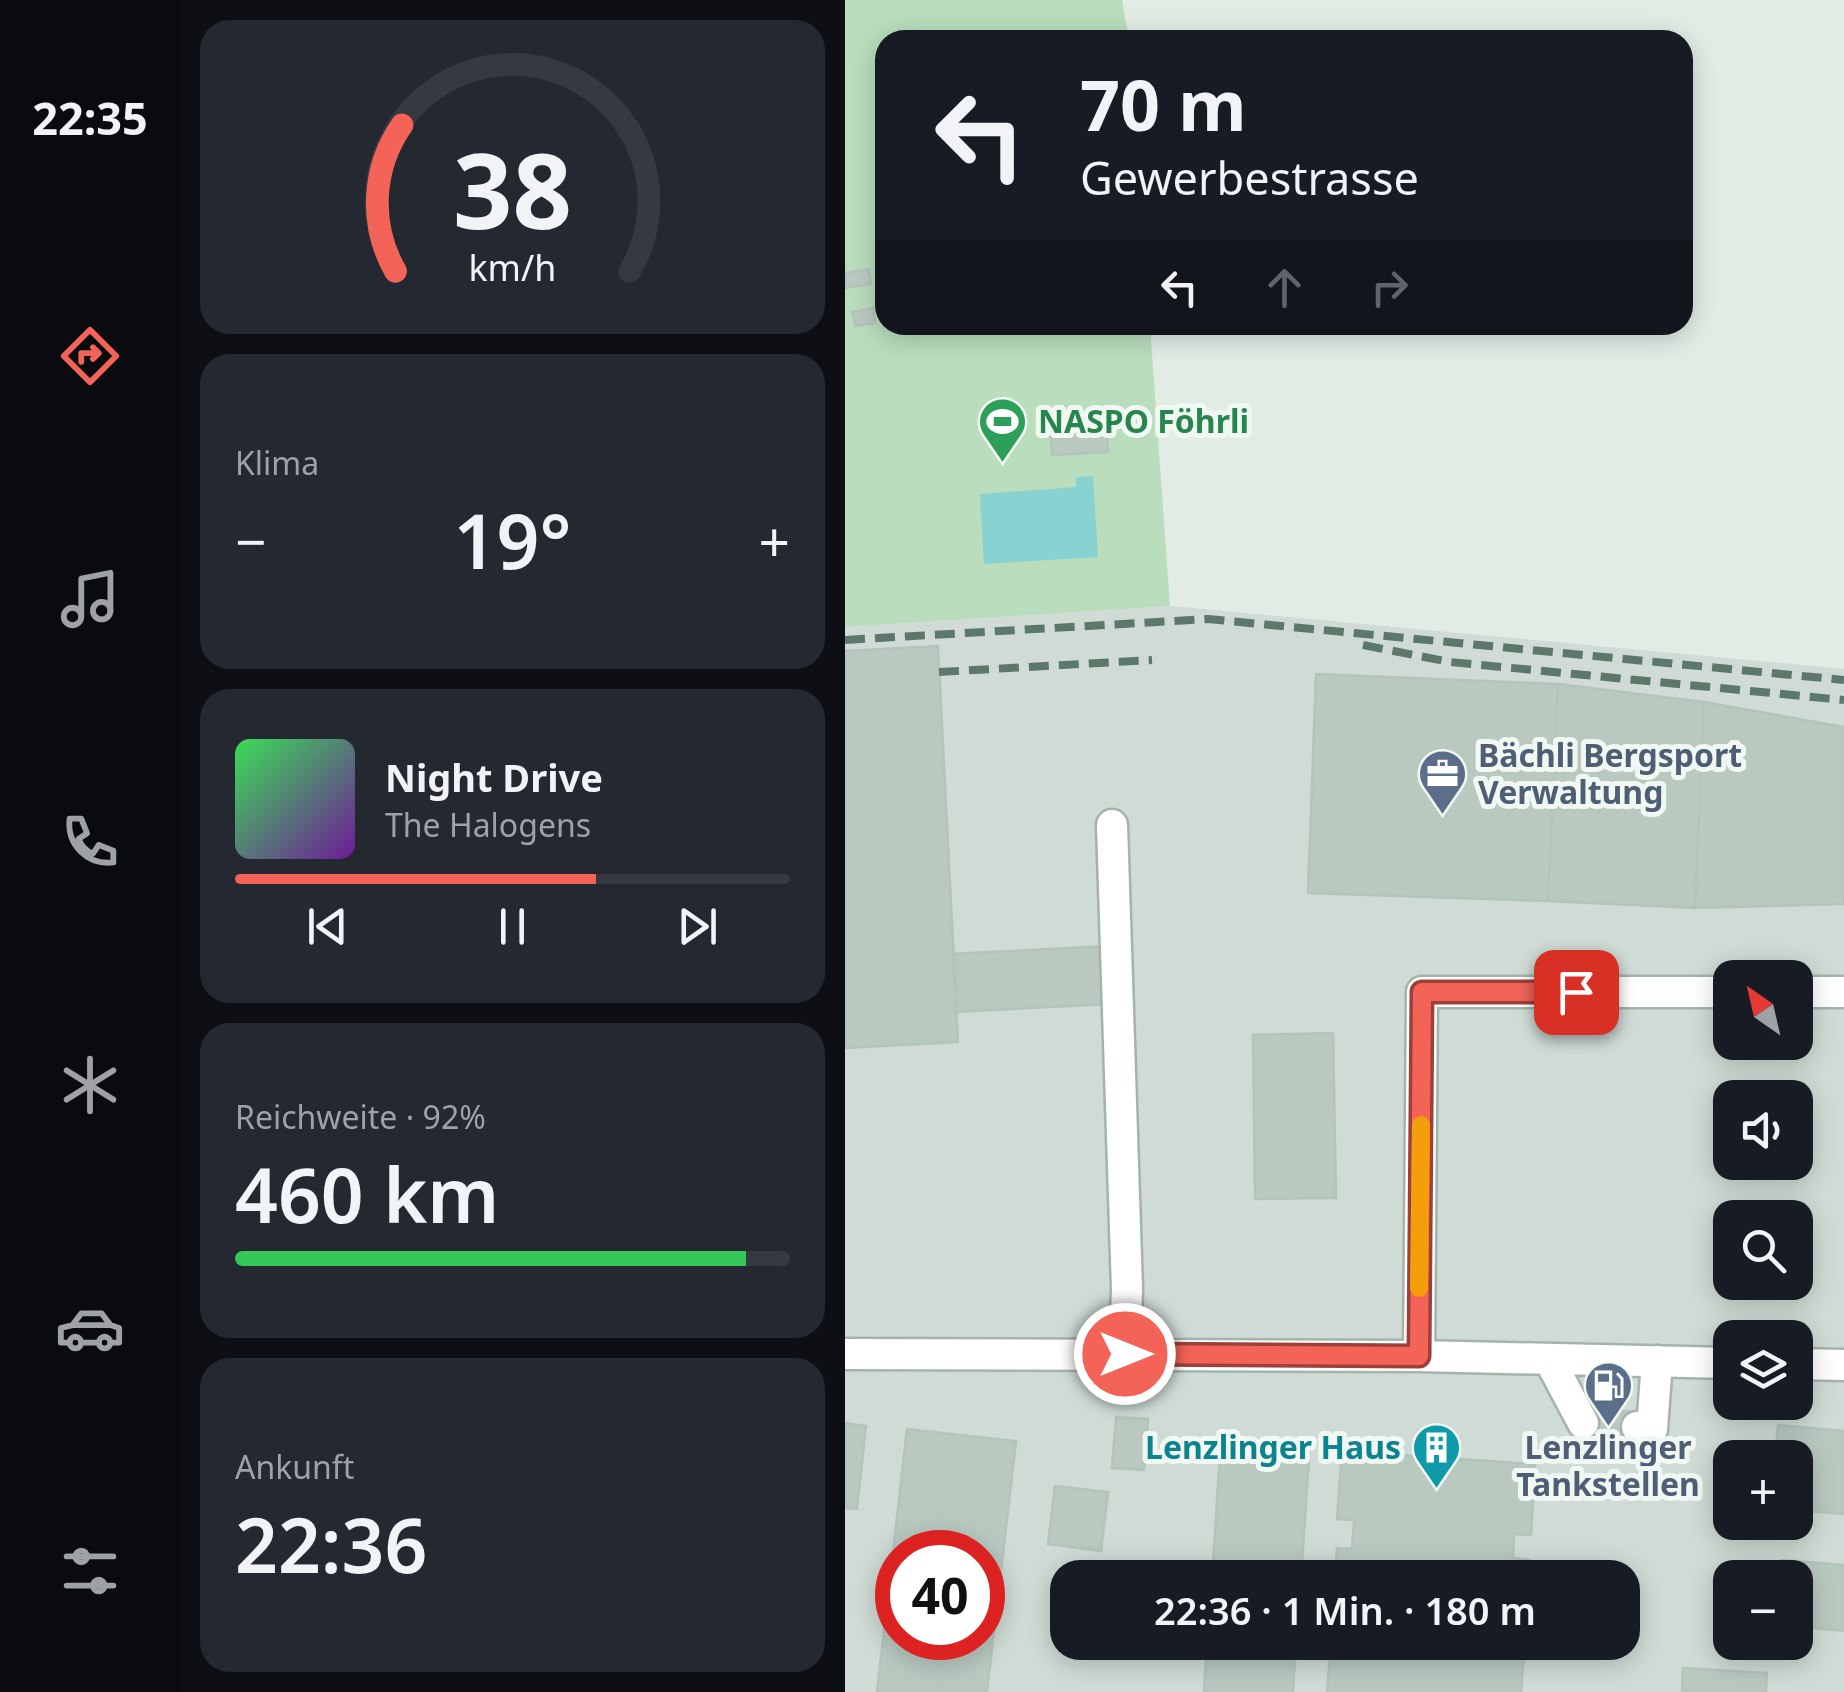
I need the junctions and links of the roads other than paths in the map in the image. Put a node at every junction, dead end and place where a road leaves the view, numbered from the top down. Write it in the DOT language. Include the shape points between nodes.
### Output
graph roads {
  1 [pos="1112,825"];
  2 [pos="1713,992"];
  3 [pos="1813,992"];
  4 [pos="1844,992"];
  5 [pos="845,1354"];
  6 [pos="1125,1354"];
  7 [pos="1419,1356"];
  8 [pos="1549,1359"];
  9 [pos="1657,1362"];
  10 [pos="1713,1363"];
  11 [pos="1813,1365"];
  12 [pos="1844,1366"];
  13 [pos="1583,1422"];
  14 [pos="1637,1428"];
  1 -- 6 [label="street"];
  2 -- 7 [label="street" via="1422,992"];
  3 -- 4 [label="street"];
  5 -- 6 [label="street"];
  6 -- 7 [label="street"];
  7 -- 8 [label="street"];
  8 -- 9 [label="street"];
  8 -- 13 [label="street"];
  9 -- 10 [label="street"];
  9 -- 14 [label="street" via="1653,1428"];
  11 -- 12 [label="street"];
}
